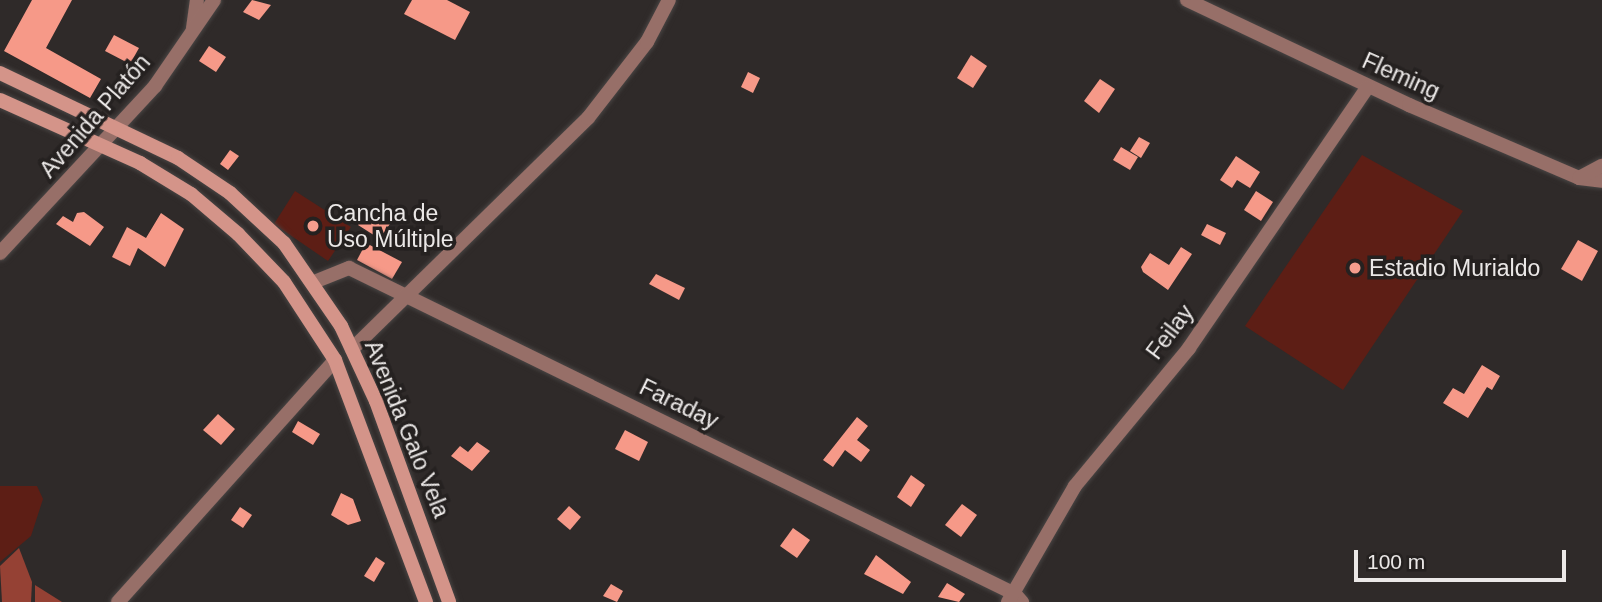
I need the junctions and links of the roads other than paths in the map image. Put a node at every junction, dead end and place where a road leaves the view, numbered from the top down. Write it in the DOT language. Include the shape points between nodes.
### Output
graph roads {
  1 [pos="197,0"];
  2 [pos="214,0"];
  3 [pos="669,0"];
  4 [pos="1187,0"];
  5 [pos="193,29"];
  6 [pos="0,73"];
  7 [pos="1368,87"];
  8 [pos="0,100"];
  9 [pos="119,129"];
  10 [pos="103,147"];
  11 [pos="1602,166"];
  12 [pos="1579,178"];
  13 [pos="1602,181"];
  14 [pos="0,253"];
  15 [pos="314,282"];
  16 [pos="405,296"];
  17 [pos="352,349"];
  18 [pos="335,360"];
  19 [pos="1015,599"];
  20 [pos="118,602"];
  21 [pos="426,602"];
  22 [pos="449,602"];
  1 -- 5 [label="street"];
  2 -- 5 [label="street, Avenida Platón"];
  3 -- 16 [label="street" via="647,42 588,118"];
  4 -- 7 [label="street, Fleming"];
  5 -- 9 [label="street, Avenida Platón"];
  6 -- 9 [label="main road, Avenida Galo Vela"];
  7 -- 12 [label="street, Fleming"];
  7 -- 19 [label="street, Feilay" via="1189,348 1075,486"];
  8 -- 10 [label="main road, Avenida Galo Vela"];
  9 -- 10 [label="street, Avenida Platón"];
  9 -- 15 [label="main road, Avenida Galo Vela" via="177,158 230,193 285,243"];
  10 -- 14 [label="street, Avenida Platón"];
  10 -- 18 [label="main road, Avenida Galo Vela" via="191,194 238,234 299,302"];
  11 -- 12 [label="street"];
  12 -- 13 [label="street, Fleming"];
  15 -- 16 [label="street, Faraday" via="349,268"];
  15 -- 17 [label="main road, Avenida Galo Vela"];
  16 -- 17 [label="street"];
  16 -- 19 [label="street, Faraday"];
  17 -- 22 [label="main road, Avenida Galo Vela" via="376,401"];
  18 -- 20 [label="street"];
  18 -- 21 [label="main road, Avenida Galo Vela"];
}
